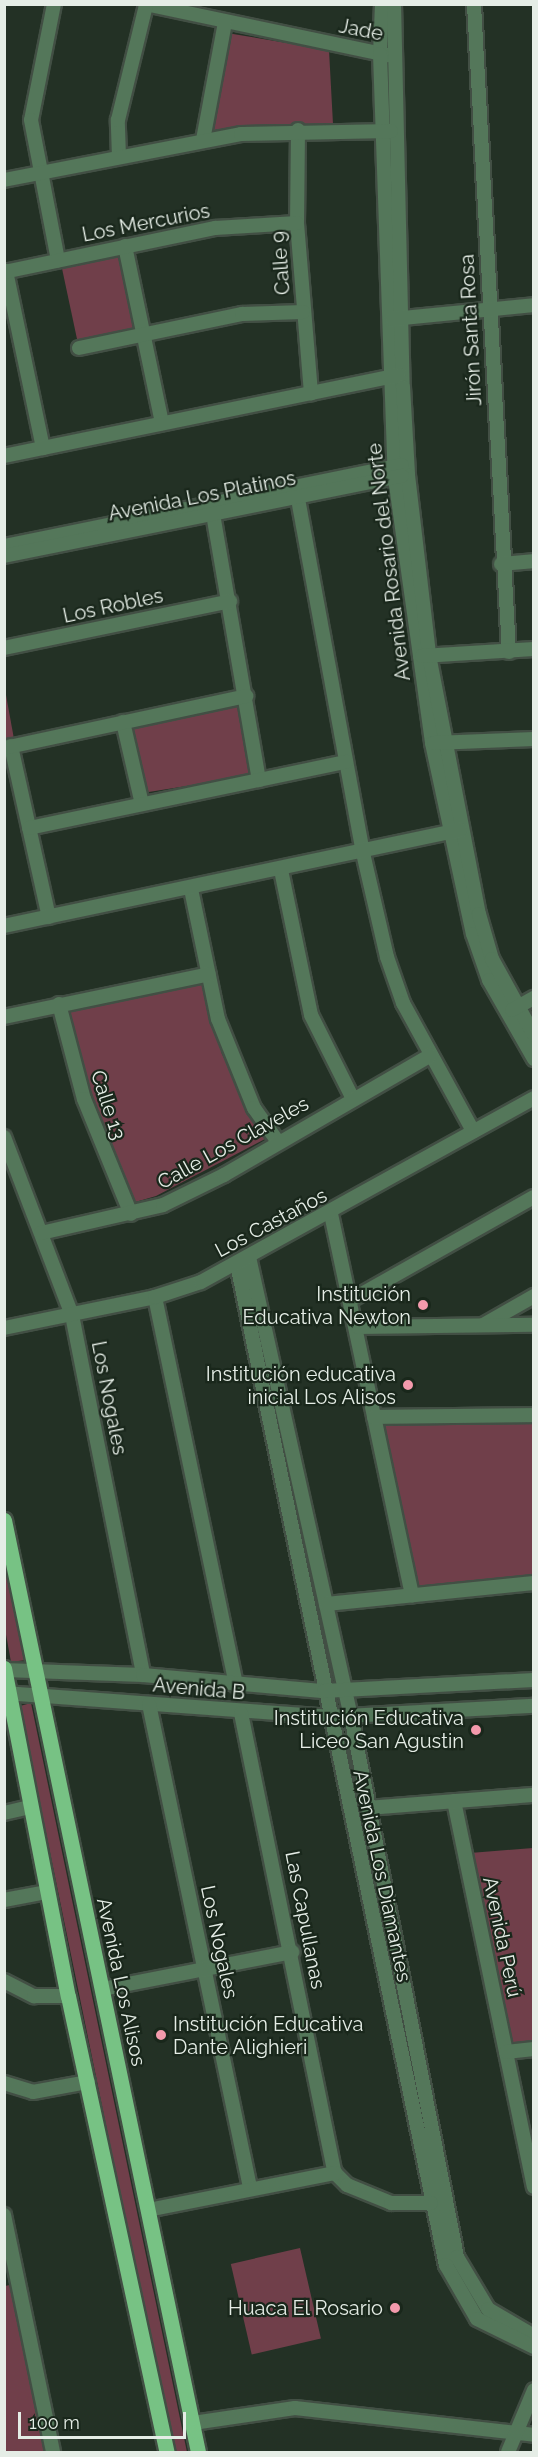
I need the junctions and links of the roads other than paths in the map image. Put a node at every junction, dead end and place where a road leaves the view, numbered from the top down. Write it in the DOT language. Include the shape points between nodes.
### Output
graph roads {
  1 [pos="54,4"];
  2 [pos="382,4"];
  3 [pos="394,4"];
  4 [pos="474,4"];
  5 [pos="145,5"];
  6 [pos="225,24"];
  7 [pos="386,55"];
  8 [pos="298,130"];
  9 [pos="389,131"];
  10 [pos="203,140"];
  11 [pos="119,157"];
  12 [pos="41,174"];
  13 [pos="4,180"];
  14 [pos="297,223"];
  15 [pos="125,246"];
  16 [pos="58,260"];
  17 [pos="5,271"];
  18 [pos="534,305"];
  19 [pos="489,309"];
  20 [pos="303,312"];
  21 [pos="395,319"];
  22 [pos="142,334"];
  23 [pos="79,348"];
  24 [pos="397,376"];
  25 [pos="311,393"];
  26 [pos="162,423"];
  27 [pos="44,448"];
  28 [pos="4,456"];
  29 [pos="401,471"];
  30 [pos="297,492"];
  31 [pos="213,514"];
  32 [pos="4,546"];
  33 [pos="4,556"];
  34 [pos="534,561"];
  35 [pos="501,564"];
  36 [pos="230,601"];
  37 [pos="4,648"];
  38 [pos="534,649"];
  39 [pos="509,652"];
  40 [pos="424,655"];
  41 [pos="246,696"];
  42 [pos="123,722"];
  43 [pos="438,742"];
  44 [pos="533,743"];
  45 [pos="8,747"];
  46 [pos="346,762"];
  47 [pos="259,780"];
  48 [pos="142,804"];
  49 [pos="29,828"];
  50 [pos="457,831"];
  51 [pos="363,853"];
  52 [pos="281,870"];
  53 [pos="191,889"];
  54 [pos="49,917"];
  55 [pos="4,926"];
  56 [pos="209,974"];
  57 [pos="534,998"];
  58 [pos="59,1004"];
  59 [pos="513,1010"];
  60 [pos="4,1017"];
  61 [pos="534,1035"];
  62 [pos="431,1055"];
  63 [pos="534,1059"];
  64 [pos="534,1098"];
  65 [pos="353,1100"];
  66 [pos="473,1131"];
  67 [pos="4,1137"];
  68 [pos="278,1142"];
  69 [pos="534,1197"];
  70 [pos="131,1214"];
  71 [pos="332,1214"];
  72 [pos="41,1233"];
  73 [pos="243,1261"];
  74 [pos="534,1296"];
  75 [pos="155,1298"];
  76 [pos="351,1300"];
  77 [pos="72,1315"];
  78 [pos="534,1325"];
  79 [pos="481,1326"];
  80 [pos="358,1327"];
  81 [pos="4,1328"];
  82 [pos="534,1415"];
  83 [pos="374,1417"];
  84 [pos="4,1520"];
  85 [pos="534,1583"];
  86 [pos="412,1595"];
  87 [pos="326,1604"];
  88 [pos="5,1669"];
  89 [pos="35,1669"];
  90 [pos="143,1675"];
  91 [pos="534,1680"];
  92 [pos="236,1686"];
  93 [pos="345,1690"];
  94 [pos="324,1691"];
  95 [pos="7,1693"];
  96 [pos="40,1693"];
  97 [pos="149,1704"];
  98 [pos="534,1706"];
  99 [pos="241,1713"];
  100 [pos="351,1716"];
  101 [pos="328,1717"];
  102 [pos="10,1728"];
  103 [pos="534,1795"];
  104 [pos="454,1801"];
  105 [pos="30,1806"];
  106 [pos="368,1808"];
  107 [pos="4,1813"];
  108 [pos="47,1892"];
  109 [pos="4,1900"];
  110 [pos="292,1952"];
  111 [pos="205,1968"];
  112 [pos="4,1981"];
  113 [pos="102,1989"];
  114 [pos="68,1996"];
  115 [pos="534,2049"];
  116 [pos="506,2052"];
  117 [pos="88,2082"];
  118 [pos="4,2084"];
  119 [pos="529,2145"];
  120 [pos="335,2173"];
  121 [pos="534,2187"];
  122 [pos="250,2189"];
  123 [pos="431,2203"];
  124 [pos="148,2210"];
  125 [pos="4,2215"];
  126 [pos="13,2256"];
  127 [pos="4,2272"];
  128 [pos="534,2336"];
  129 [pos="534,2347"];
  130 [pos="534,2390"];
  131 [pos="193,2423"];
  132 [pos="517,2432"];
  133 [pos="534,2435"];
  134 [pos="53,2452"];
  135 [pos="167,2452"];
  136 [pos="198,2452"];
  137 [pos="508,2452"];
  1 -- 12 [label="street" via="31,120"];
  2 -- 7 [label="street, Avenida Rosario del Norte"];
  3 -- 7 [label="street, Avenida Rosario del Norte"];
  4 -- 19 [label="street, Jirón Santa Rosa"];
  5 -- 6 [label="street, Jade"];
  5 -- 11 [label="street" via="118,120"];
  6 -- 7 [label="street, Jade"];
  6 -- 10 [label="street"];
  7 -- 9 [label="street, Avenida Rosario del Norte"];
  8 -- 9 [label="street"];
  8 -- 10 [label="street"];
  8 -- 14 [label="street, Calle 9"];
  9 -- 21 [label="street, Avenida Rosario del Norte"];
  10 -- 11 [label="street"];
  11 -- 12 [label="street"];
  12 -- 13 [label="street"];
  12 -- 16 [label="street"];
  14 -- 15 [label="street, Los Mercurios" via="215,228"];
  14 -- 20 [label="street, Calle 9"];
  15 -- 16 [label="street, Los Mercurios"];
  15 -- 22 [label="street"];
  16 -- 17 [label="street, Los Mercurios"];
  17 -- 27 [label="street"];
  18 -- 19 [label="street"];
  19 -- 21 [label="street"];
  19 -- 35 [label="street, Jirón Santa Rosa"];
  20 -- 22 [label="street" via="242,314"];
  20 -- 25 [label="street, Calle 9"];
  21 -- 24 [label="street, Avenida Rosario del Norte"];
  22 -- 23 [label="street"];
  22 -- 26 [label="street"];
  24 -- 25 [label="street"];
  24 -- 29 [label="street, Avenida Rosario del Norte"];
  25 -- 26 [label="street"];
  26 -- 27 [label="street"];
  27 -- 28 [label="street"];
  29 -- 30 [label="street, Avenida Los Platinos"];
  29 -- 40 [label="street, Avenida Rosario del Norte"];
  30 -- 31 [label="street, Avenida Los Platinos"];
  30 -- 32 [label="street, Avenida Los Platinos"];
  30 -- 46 [label="street"];
  31 -- 33 [label="street, Avenida Los Platinos"];
  31 -- 36 [label="street"];
  34 -- 35 [label="street"];
  35 -- 39 [label="street, Jirón Santa Rosa"];
  36 -- 37 [label="street, Los Robles"];
  36 -- 41 [label="street"];
  38 -- 39 [label="street"];
  39 -- 40 [label="street"];
  40 -- 43 [label="street, Avenida Rosario del Norte"];
  41 -- 42 [label="street"];
  41 -- 47 [label="street"];
  42 -- 45 [label="street"];
  42 -- 48 [label="street"];
  43 -- 44 [label="street"];
  43 -- 50 [label="street, Avenida Rosario del Norte"];
  45 -- 49 [label="street"];
  46 -- 47 [label="street"];
  46 -- 51 [label="street"];
  47 -- 48 [label="street"];
  48 -- 49 [label="street"];
  49 -- 54 [label="street"];
  50 -- 51 [label="street"];
  50 -- 59 [label="street, Avenida Rosario del Norte" via="480,959"];
  51 -- 52 [label="street"];
  51 -- 62 [label="street" via="387,957 403,1003"];
  52 -- 53 [label="street"];
  52 -- 65 [label="street" via="311,1015"];
  53 -- 54 [label="street"];
  53 -- 56 [label="street"];
  54 -- 55 [label="street"];
  56 -- 58 [label="street"];
  56 -- 68 [label="street" via="234,1065 254,1108"];
  57 -- 59 [label="street"];
  58 -- 60 [label="street"];
  58 -- 70 [label="street, Calle 13" via="84,1099"];
  59 -- 61 [label="street, Avenida Rosario del Norte"];
  59 -- 63 [label="street, Avenida Rosario del Norte"];
  62 -- 65 [label="street, Calle Los Claveles"];
  62 -- 66 [label="street"];
  64 -- 66 [label="street, Los Castaños"];
  65 -- 68 [label="street, Calle Los Claveles"];
  66 -- 71 [label="street, Los Castaños"];
  67 -- 72 [label="street, Los Nogales"];
  68 -- 70 [label="street, Calle Los Claveles" via="163,1205"];
  69 -- 76 [label="street"];
  70 -- 72 [label="street, Calle Los Claveles"];
  71 -- 73 [label="street, Los Castaños"];
  71 -- 76 [label="street"];
  72 -- 77 [label="street, Los Nogales"];
  73 -- 75 [label="street, Los Castaños" via="201,1282"];
  73 -- 87 [label="street, Avenida Los Diamantes"];
  73 -- 94 [label="street, Avenida Los Diamantes"];
  74 -- 79 [label="street"];
  75 -- 77 [label="street, Los Castaños"];
  75 -- 92 [label="street"];
  76 -- 80 [label="street"];
  77 -- 81 [label="street, Los Castaños"];
  77 -- 90 [label="street, Los Nogales"];
  78 -- 79 [label="street"];
  79 -- 80 [label="street"];
  80 -- 83 [label="street"];
  82 -- 83 [label="street"];
  83 -- 86 [label="street"];
  84 -- 89 [label="main road, Avenida Los Alisos"];
  85 -- 86 [label="street"];
  86 -- 87 [label="street"];
  87 -- 93 [label="street, Avenida Los Diamantes"];
  88 -- 89 [label="street, Avenida B"];
  88 -- 95 [label="main road"];
  89 -- 90 [label="street, Avenida B"];
  89 -- 96 [label="main road, Avenida Los Alisos"];
  90 -- 92 [label="street, Avenida B"];
  91 -- 93 [label="street, Avenida B"];
  92 -- 94 [label="street, Avenida B"];
  93 -- 94 [label="street, Avenida B"];
  93 -- 100 [label="street, Avenida Los Diamantes"];
  94 -- 101 [label="street, Avenida Los Diamantes"];
  95 -- 96 [label="street, Avenida B"];
  95 -- 102 [label="main road"];
  96 -- 97 [label="street, Avenida B"];
  96 -- 113 [label="main road, Avenida Los Alisos"];
  97 -- 99 [label="street, Avenida B"];
  97 -- 111 [label="street, Los Nogales"];
  98 -- 100 [label="street, Avenida B"];
  99 -- 101 [label="street, Avenida B"];
  99 -- 110 [label="street, Las Capullanas"];
  100 -- 101 [label="street, Avenida B"];
  100 -- 106 [label="street, Avenida Los Diamantes"];
  101 -- 123 [label="street, Avenida Los Diamantes"];
  102 -- 105 [label="main road"];
  103 -- 104 [label="street"];
  104 -- 106 [label="street"];
  104 -- 116 [label="street, Avenida Perú"];
  105 -- 107 [label="street"];
  105 -- 108 [label="main road"];
  106 -- 128 [label="street, Avenida Los Diamantes" via="458,2257 488,2309"];
  108 -- 109 [label="street"];
  108 -- 114 [label="main road"];
  110 -- 111 [label="street"];
  110 -- 120 [label="street, Las Capullanas"];
  111 -- 113 [label="street"];
  111 -- 122 [label="street, Los Nogales"];
  112 -- 114 [label="street" via="34,1996"];
  113 -- 124 [label="main road, Avenida Los Alisos"];
  114 -- 117 [label="main road"];
  115 -- 116 [label="street"];
  116 -- 119 [label="street, Avenida Perú"];
  117 -- 118 [label="street" via="33,2092"];
  117 -- 135 [label="main road"];
  119 -- 121 [label="street, Avenida Perú"];
  120 -- 122 [label="street"];
  120 -- 123 [label="street" via="347,2185 391,2203"];
  122 -- 124 [label="street"];
  123 -- 129 [label="street, Avenida Los Diamantes" via="446,2265 477,2319"];
  124 -- 131 [label="main road, Avenida Los Alisos"];
  125 -- 126 [label="street"];
  126 -- 127 [label="street"];
  126 -- 134 [label="street"];
  130 -- 132 [label="street"];
  131 -- 132 [label="street" via="295,2408"];
  131 -- 136 [label="main road, Avenida Los Alisos"];
  132 -- 133 [label="street"];
  132 -- 137 [label="street"];
}
